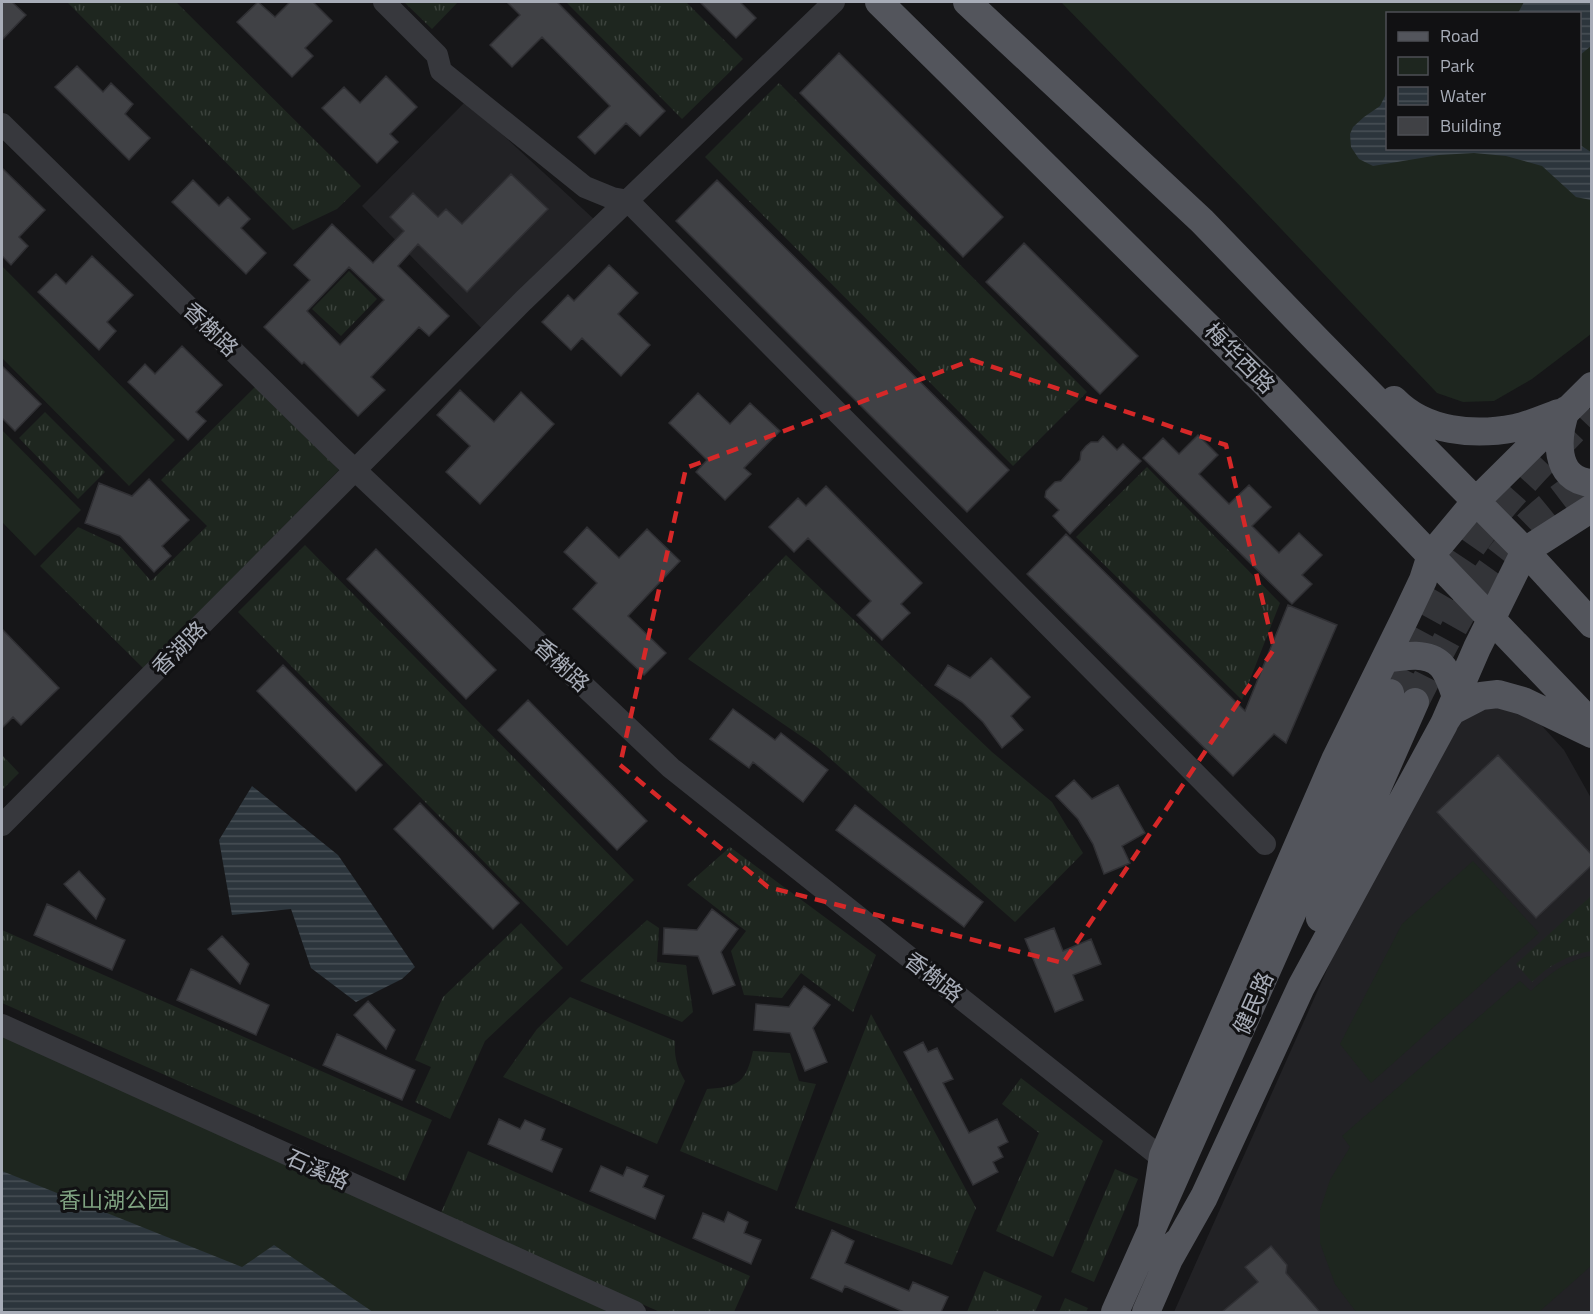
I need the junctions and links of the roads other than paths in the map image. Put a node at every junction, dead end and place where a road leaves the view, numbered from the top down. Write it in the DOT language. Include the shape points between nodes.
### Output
graph roads {
  1 [pos="384,2"];
  2 [pos="834,2"];
  3 [pos="879,2"];
  4 [pos="967,2"];
  5 [pos="2,124"];
  6 [pos="628,201"];
  7 [pos="1317,340"];
  8 [pos="1592,386"];
  9 [pos="1566,410"];
  10 [pos="356,470"];
  11 [pos="1592,483"];
  12 [pos="1476,501"];
  13 [pos="1592,508"];
  14 [pos="1525,551"];
  15 [pos="1431,555"];
  16 [pos="1492,618"];
  17 [pos="1592,624"];
  18 [pos="1385,659"];
  19 [pos="1456,696"];
  20 [pos="1444,724"];
  21 [pos="1592,724"];
  22 [pos="1592,734"];
  23 [pos="2,825"];
  24 [pos="1265,844"];
  25 [pos="2,1025"];
  26 [pos="1163,1159"];
  27 [pos="1151,1234"];
  28 [pos="1169,1259"];
  29 [pos="635,1312"];
  30 [pos="1115,1312"];
  31 [pos="1146,1312"];
  1 -- 6 [label="street" via="437,55 441,71 555,164 585,187"];
  2 -- 6 [label="street, 香湖路"];
  3 -- 15 [label="main road, 梅华西路" via="1268,386"];
  4 -- 7 [label="main road" via="1202,221"];
  5 -- 10 [label="street, 香榭路"];
  6 -- 10 [label="street, 香湖路"];
  6 -- 24 [label="street"];
  7 -- 9 [label="main road" via="1362,369 1399,406 1431,424 1472,433 1517,428"];
  7 -- 12 [label="main road"];
  8 -- 9 [label="main road"];
  9 -- 11 [label="main road" via="1559,451 1564,466 1573,476"];
  9 -- 12 [label="main road"];
  10 -- 23 [label="street, 香湖路"];
  10 -- 26 [label="street, 香榭路" via="671,768"];
  12 -- 14 [label="main road"];
  12 -- 15 [label="main road"];
  13 -- 14 [label="main road"];
  14 -- 16 [label="main road"];
  14 -- 17 [label="main road"];
  15 -- 16 [label="main road, 梅华西路"];
  15 -- 18 [label="main road"];
  16 -- 19 [label="main road"];
  16 -- 21 [label="main road, 梅华西路"];
  18 -- 19 [label="main road" via="1405,655 1432,659 1442,665"];
  18 -- 26 [label="main road" via="1335,760"];
  19 -- 20 [label="main road"];
  20 -- 22 [label="main road" via="1452,711 1481,696 1498,694 1523,701"];
  20 -- 28 [label="main road" via="1301,987 1204,1197"];
  25 -- 29 [label="street, 石溪路"];
  26 -- 27 [label="main road"];
  27 -- 28 [label="main road, 健民路" via="1402,697"];
  27 -- 30 [label="main road, 健民路"];
  28 -- 31 [label="main road, 健民路"];
}
